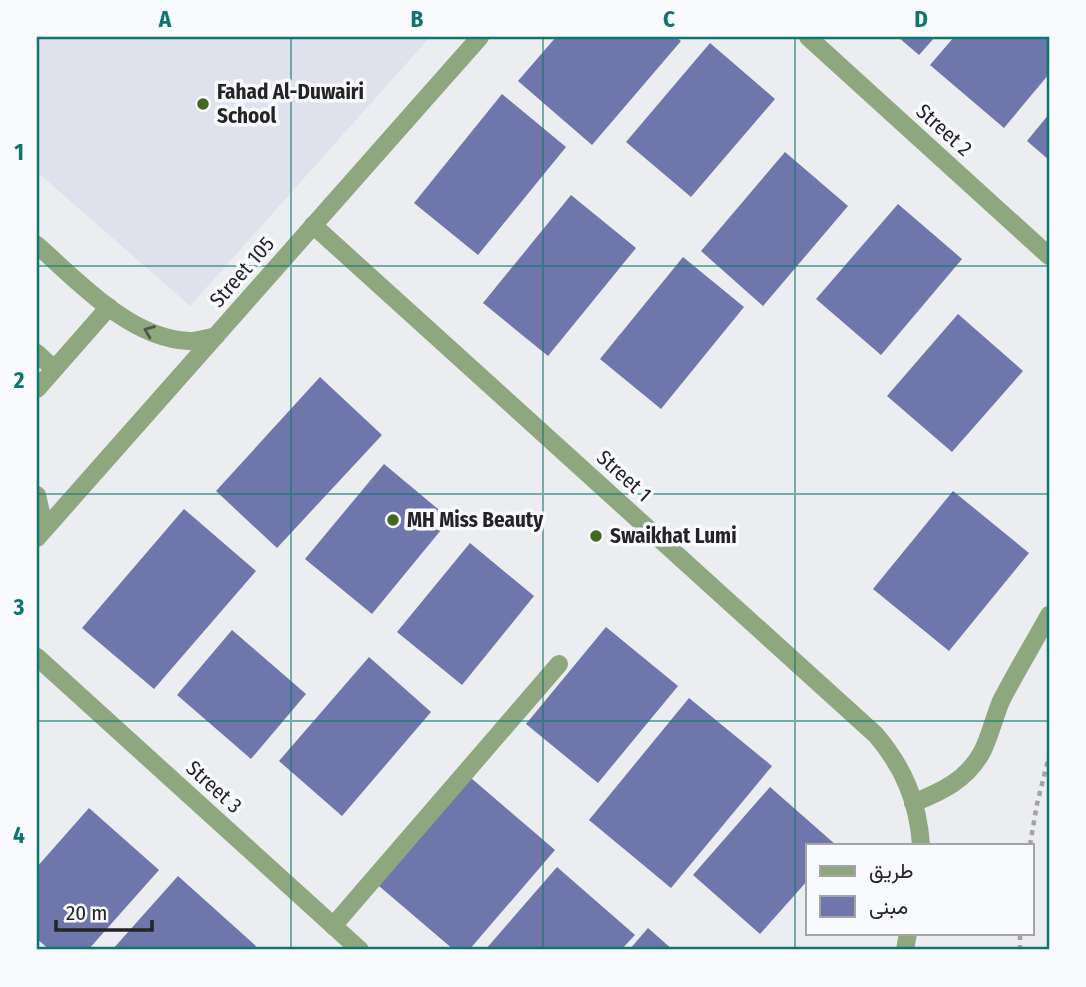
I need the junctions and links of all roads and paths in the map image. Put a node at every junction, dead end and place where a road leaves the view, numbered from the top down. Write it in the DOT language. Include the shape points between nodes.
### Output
graph roads {
  1 [pos="480,37"];
  2 [pos="808,37"];
  3 [pos="313,225"];
  4 [pos="37,245"];
  5 [pos="1049,256"];
  6 [pos="108,307"];
  7 [pos="216,336"];
  8 [pos="37,354"];
  9 [pos="54,369"];
  10 [pos="37,389"];
  11 [pos="37,495"];
  12 [pos="38,537"];
  13 [pos="1049,615"];
  14 [pos="37,657"];
  15 [pos="559,664"];
  16 [pos="1049,756"];
  17 [pos="913,803"];
  18 [pos="920,844"];
  19 [pos="1030,844"];
  20 [pos="333,926"];
  21 [pos="360,950"];
  1 -- 3 [label="street, Street 105"];
  2 -- 5 [label="street, Street 2"];
  3 -- 7 [label="street, Street 105"];
  3 -- 17 [label="street, Street 1" via="876,735 902,772"];
  4 -- 6 [label="street"];
  7 -- 6 [label="street, one-way" via="191,341 170,338 129,322"];
  6 -- 9 [label="street"];
  7 -- 12 [label="street, Street 105"];
  8 -- 9 [label="street"];
  9 -- 10 [label="street"];
  11 -- 12 [label="street" via="42,517"];
  13 -- 17 [label="street" via="1002,701 975,763 946,789"];
  14 -- 20 [label="street, Street 3"];
  15 -- 20 [label="street"];
  16 -- 19 [label="path"];
  17 -- 18 [label="street, Street 1"];
  20 -- 21 [label="street, Street 3"];
}
